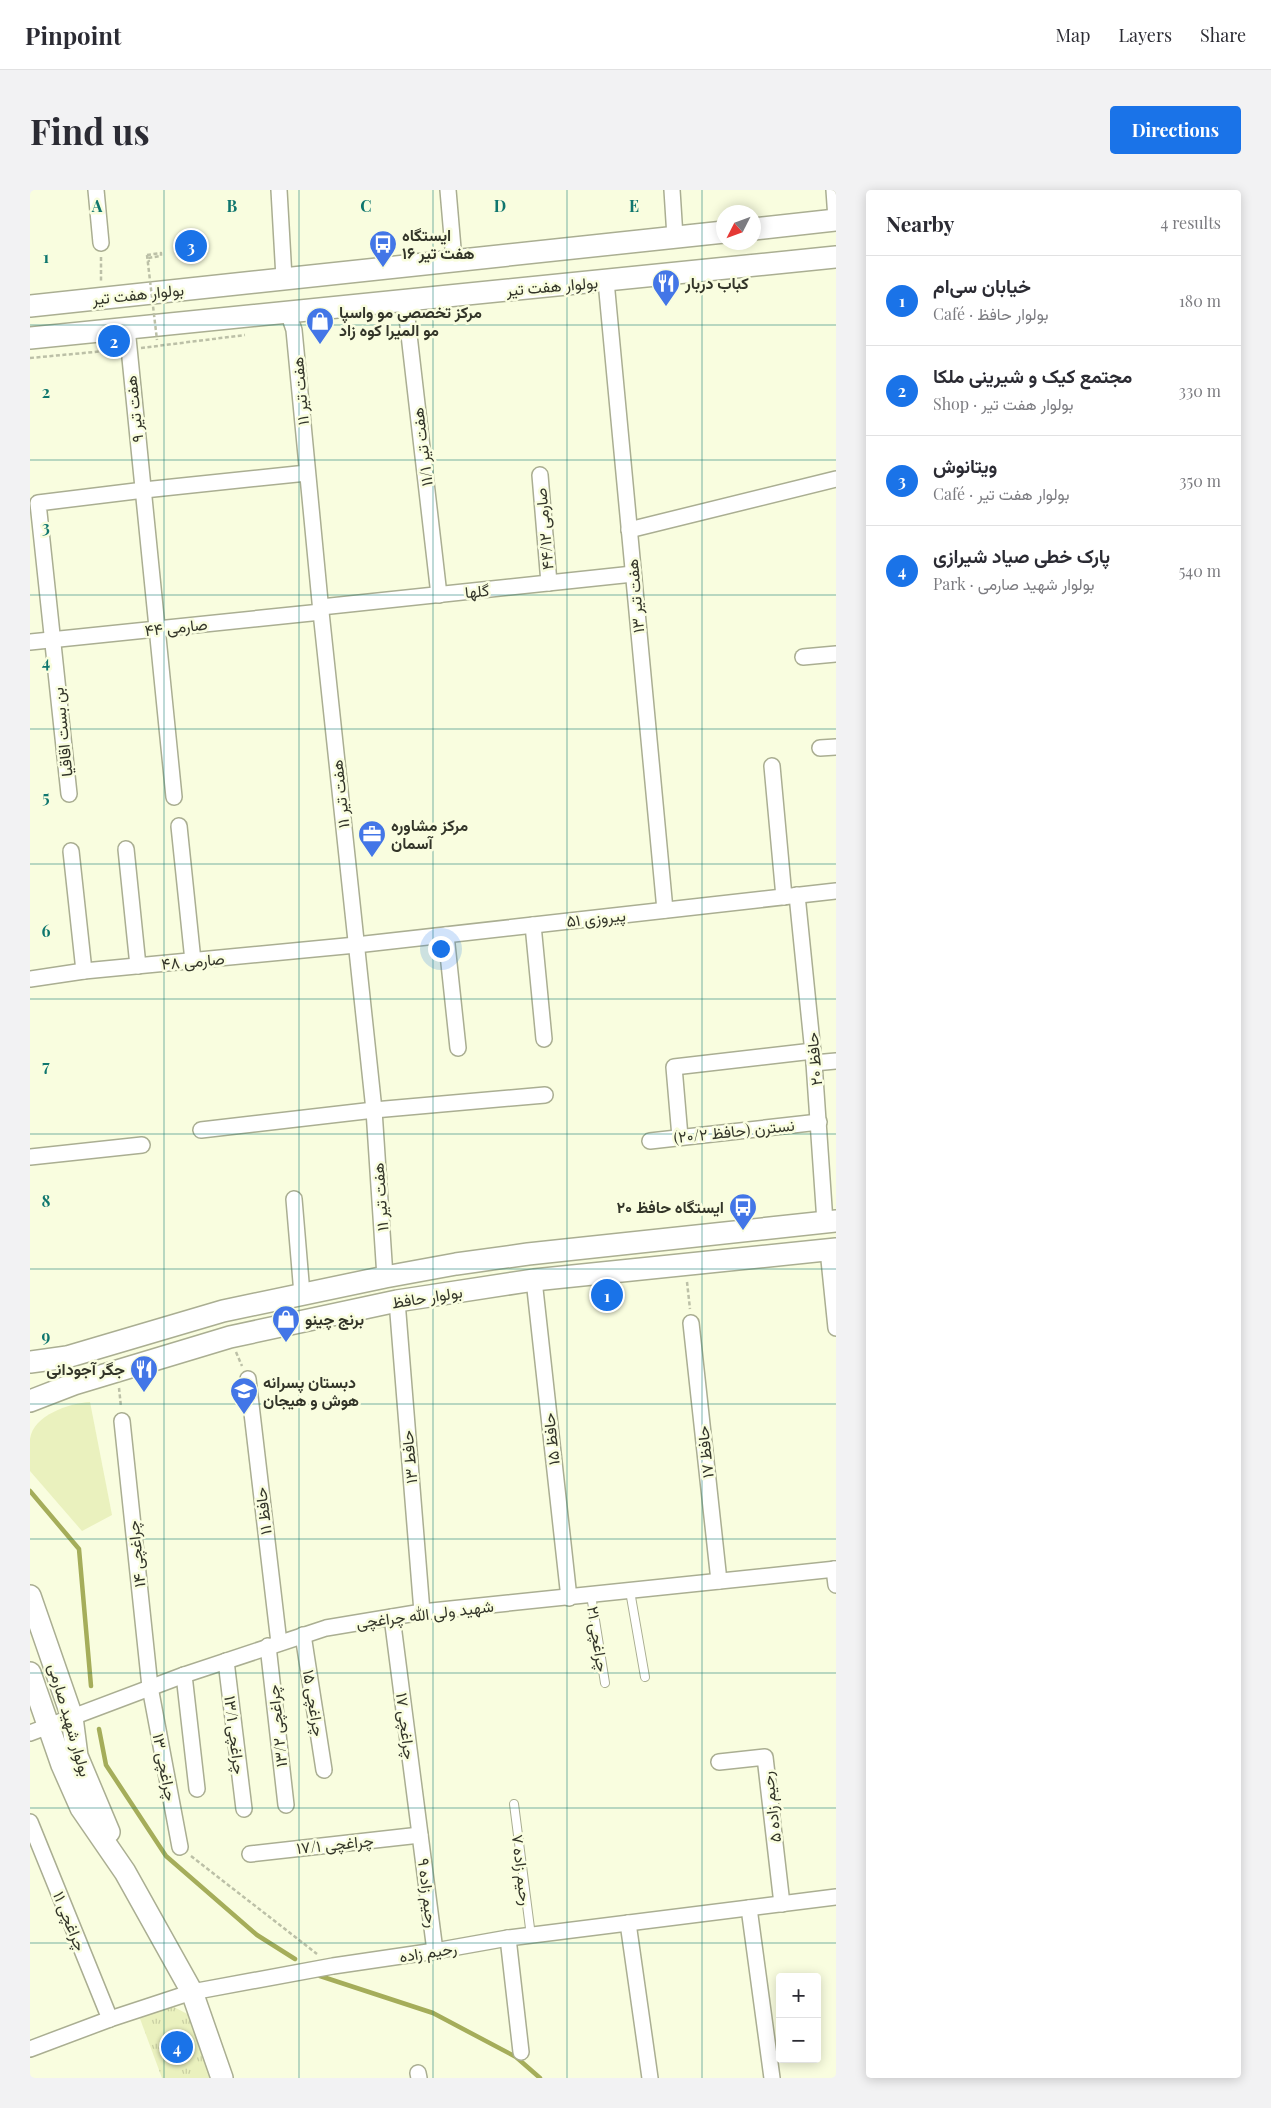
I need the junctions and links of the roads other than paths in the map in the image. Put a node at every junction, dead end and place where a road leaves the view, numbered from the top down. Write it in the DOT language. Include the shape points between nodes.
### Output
graph roads {
  1 [pos="96,190"];
  2 [pos="279,190"];
  3 [pos="448,190"];
  4 [pos="672,190"];
  5 [pos="834,190"];
  6 [pos="836,219"];
  7 [pos="761,228"];
  8 [pos="716,233"];
  9 [pos="675,237"];
  10 [pos="102,243"];
  11 [pos="836,257"];
  12 [pos="454,260"];
  13 [pos="284,278"];
  14 [pos="606,281"];
  15 [pos="405,300"];
  16 [pos="35,306"];
  17 [pos="288,312"];
  18 [pos="126,328"];
  19 [pos="37,338"];
  20 [pos="307,474"];
  21 [pos="540,475"];
  22 [pos="836,478"];
  23 [pos="144,490"];
  24 [pos="629,530"];
  25 [pos="633,574"];
  26 [pos="549,583"];
  27 [pos="439,595"];
  28 [pos="321,609"];
  29 [pos="156,629"];
  30 [pos="53,639"];
  31 [pos="30,642"];
  32 [pos="836,654"];
  33 [pos="802,657"];
  34 [pos="836,747"];
  35 [pos="820,748"];
  36 [pos="772,766"];
  37 [pos="69,794"];
  38 [pos="174,797"];
  39 [pos="179,826"];
  40 [pos="126,850"];
  41 [pos="71,851"];
  42 [pos="836,891"];
  43 [pos="791,896"];
  44 [pos="666,910"];
  45 [pos="532,925"];
  46 [pos="446,935"];
  47 [pos="356,945"];
  48 [pos="194,961"];
  49 [pos="138,966"];
  50 [pos="84,971"];
  51 [pos="30,979"];
  52 [pos="544,1039"];
  53 [pos="458,1048"];
  54 [pos="814,1057"];
  55 [pos="836,1061"];
  56 [pos="545,1095"];
  57 [pos="374,1110"];
  58 [pos="819,1122"];
  59 [pos="201,1130"];
  60 [pos="680,1137"];
  61 [pos="650,1141"];
  62 [pos="142,1145"];
  63 [pos="30,1157"];
  64 [pos="294,1199"];
  65 [pos="830,1222"];
  66 [pos="832,1249"];
  67 [pos="385,1277"];
  68 [pos="534,1280"];
  69 [pos="302,1294"];
  70 [pos="397,1301"];
  71 [pos="692,1323"];
  72 [pos="836,1328"];
  73 [pos="30,1362"];
  74 [pos="248,1379"];
  75 [pos="30,1401"];
  76 [pos="122,1421"];
  77 [pos="835,1569"];
  78 [pos="719,1581"];
  79 [pos="836,1585"];
  80 [pos="630,1591"];
  81 [pos="592,1595"];
  82 [pos="30,1596"];
  83 [pos="569,1598"];
  84 [pos="422,1612"];
  85 [pos="392,1617"];
  86 [pos="303,1635"];
  87 [pos="273,1644"];
  88 [pos="226,1661"];
  89 [pos="30,1673"];
  90 [pos="184,1675"];
  91 [pos="645,1677"];
  92 [pos="605,1684"];
  93 [pos="150,1687"];
  94 [pos="72,1717"];
  95 [pos="39,1729"];
  96 [pos="719,1762"];
  97 [pos="324,1770"];
  98 [pos="198,1789"];
  99 [pos="514,1804"];
  100 [pos="286,1805"];
  101 [pos="244,1809"];
  102 [pos="30,1822"];
  103 [pos="420,1835"];
  104 [pos="180,1848"];
  105 [pos="250,1854"];
  106 [pos="125,1872"];
  107 [pos="836,1897"];
  108 [pos="782,1904"];
  109 [pos="749,1908"];
  110 [pos="628,1923"];
  111 [pos="531,1936"];
  112 [pos="508,1938"];
  113 [pos="435,1951"];
  114 [pos="192,1992"];
  115 [pos="110,2019"];
  116 [pos="30,2049"];
  117 [pos="521,2052"];
  118 [pos="222,2078"];
  119 [pos="650,2078"];
  120 [pos="772,2078"];
  1 -- 10 [label="street"];
  2 -- 13 [label="street"];
  3 -- 12 [label="street"];
  4 -- 9 [label="street"];
  5 -- 6 [label="street"];
  6 -- 7 [label="main road"];
  8 -- 9 [label="main road, بولوار هفت تیر"];
  9 -- 12 [label="main road, بولوار هفت تیر"];
  11 -- 14 [label="main road, بولوار هفت تیر"];
  12 -- 13 [label="main road, بولوار هفت تیر"];
  13 -- 16 [label="main road, بولوار هفت تیر"];
  14 -- 15 [label="main road, بولوار هفت تیر"];
  14 -- 24 [label="street, هفت تیر ۱۳"];
  15 -- 17 [label="main road, بولوار هفت تیر"];
  15 -- 27 [label="street, هفت تیر ۱۱/۱"];
  16 -- 19 [label="main road"];
  17 -- 18 [label="main road, بولوار هفت تیر"];
  17 -- 20 [label="street, هفت تیر ۱۱" via="294,330"];
  18 -- 19 [label="main road, بولوار هفت تیر"];
  18 -- 23 [label="street, هفت تیر ۹"];
  20 -- 23 [label="street"];
  20 -- 28 [label="street, هفت تیر ۱۱"];
  21 -- 26 [label="street, صارمی ۴۴/۱۲"];
  22 -- 24 [label="street"];
  23 -- 29 [label="street"];
  23 -- 30 [label="street, بن بست اقاقیا" via="38,503"];
  24 -- 25 [label="street, هفت تیر ۱۳"];
  25 -- 26 [label="street, گلها"];
  25 -- 44 [label="street, هفت تیر ۱۳"];
  26 -- 27 [label="street, گلها"];
  27 -- 28 [label="street, گلها"];
  28 -- 29 [label="street, صارمی ۴۴"];
  28 -- 47 [label="street, هفت تیر ۱۱"];
  29 -- 30 [label="street, صارمی ۴۴"];
  29 -- 38 [label="street"];
  30 -- 31 [label="street, صارمی ۴۴"];
  30 -- 37 [label="street, بن بست اقاقیا"];
  32 -- 33 [label="street"];
  34 -- 35 [label="street"];
  36 -- 43 [label="street, حافظ ۲۰"];
  39 -- 48 [label="street"];
  40 -- 49 [label="street"];
  41 -- 50 [label="street"];
  42 -- 43 [label="street, پیروزی ۵۱"];
  43 -- 44 [label="street, پیروزی ۵۱"];
  43 -- 54 [label="street, حافظ ۲۰"];
  44 -- 45 [label="street, پیروزی ۵۱"];
  45 -- 46 [label="street, پیروزی ۵۱"];
  45 -- 52 [label="street"];
  46 -- 47 [label="street, پیروزی ۵۱"];
  46 -- 53 [label="street"];
  47 -- 48 [label="street, صارمی ۴۸"];
  47 -- 57 [label="street, هفت تیر ۱۱"];
  48 -- 49 [label="street, صارمی ۴۸"];
  49 -- 50 [label="street, صارمی ۴۸"];
  50 -- 51 [label="street, صارمی ۴۸"];
  54 -- 55 [label="street"];
  54 -- 58 [label="street, حافظ ۲۰"];
  54 -- 60 [label="street" via="674,1067"];
  56 -- 57 [label="street"];
  57 -- 59 [label="street"];
  57 -- 67 [label="street, هفت تیر ۱۱"];
  58 -- 60 [label="street, نسترن (حافظ ۲۰/۲)"];
  58 -- 65 [label="street, حافظ ۲۰"];
  60 -- 61 [label="street, نسترن (حافظ ۲۰/۲)"];
  62 -- 63 [label="street"];
  64 -- 69 [label="street"];
  65 -- 67 [label="main road, بولوار حافظ" via="528,1254"];
  66 -- 68 [label="main road, بولوار حافظ"];
  66 -- 72 [label="street"];
  67 -- 69 [label="main road, بولوار حافظ"];
  68 -- 70 [label="main road, بولوار حافظ"];
  68 -- 83 [label="street, حافظ ۱۵"];
  69 -- 73 [label="main road, بولوار حافظ" via="223,1311 66,1358"];
  70 -- 75 [label="main road, بولوار حافظ" via="230,1337 74,1384"];
  70 -- 84 [label="street, حافط ۱۳"];
  71 -- 78 [label="street, حافظ ۱۷"];
  74 -- 87 [label="street, حافظ ۱۱"];
  76 -- 93 [label="street, چراغچی ۱۴"];
  77 -- 78 [label="street, شهید ولی الله چراغچی"];
  77 -- 79 [label="street"];
  78 -- 80 [label="street, شهید ولی الله چراغچی"];
  80 -- 81 [label="street, شهید ولی الله چراغچی"];
  80 -- 91 [label="lane"];
  81 -- 83 [label="street, شهید ولی الله چراغچی"];
  81 -- 92 [label="lane, چراغچی ۲۱"];
  82 -- 94 [label="main road, بولوار شهید صارمی"];
  83 -- 84 [label="street, شهید ولی الله چراغچی"];
  84 -- 85 [label="street, شهید ولی الله چراغچی"];
  85 -- 86 [label="street, شهید ولی الله چراغچی"];
  85 -- 103 [label="street, چراغچی ۱۷"];
  86 -- 87 [label="street, شهید ولی الله چراغچی"];
  86 -- 97 [label="street, چراغچی ۱۵"];
  87 -- 88 [label="street, شهید ولی الله چراغچی"];
  87 -- 100 [label="street, چراغچی ۱۳/۲"];
  88 -- 90 [label="street, شهید ولی الله چراغچی"];
  88 -- 101 [label="street, چراغچی ۱۳/۱"];
  89 -- 95 [label="main road, بولوار شهید صارمی"];
  90 -- 93 [label="street, شهید ولی الله چراغچی"];
  90 -- 98 [label="street"];
  93 -- 94 [label="street, شهید ولی الله چراغچی"];
  93 -- 104 [label="street, چراغچی ۱۳"];
  94 -- 95 [label="street, شهید ولی الله چراغچی"];
  94 -- 106 [label="main road, بولوار شهید صارمی" via="77,1756"];
  95 -- 106 [label="main road, بولوار شهید صارمی" via="62,1765 81,1808"];
  96 -- 108 [label="street, رحیم زاده ۵" via="765,1757"];
  99 -- 111 [label="lane, رحیم زاده ۷"];
  102 -- 115 [label="street, چراغچی ۱۱"];
  103 -- 105 [label="street, چراغچی ۱۷/۱"];
  103 -- 113 [label="street, رحیم زاده ۹"];
  106 -- 114 [label="main road, بولوار شهید صارمی"];
  107 -- 108 [label="street, رحیم زاده"];
  108 -- 109 [label="street, رحیم زاده"];
  109 -- 110 [label="street, رحیم زاده"];
  109 -- 120 [label="street"];
  110 -- 111 [label="street, رحیم زاده"];
  110 -- 119 [label="street"];
  111 -- 112 [label="street, رحیم زاده"];
  112 -- 113 [label="street, رحیم زاده"];
  112 -- 117 [label="street"];
  113 -- 114 [label="street, رحیم زاده"];
  114 -- 115 [label="street, رحیم زاده"];
  114 -- 118 [label="main road, بولوار شهید صارمی"];
  115 -- 116 [label="street, رحیم زاده"];
}
